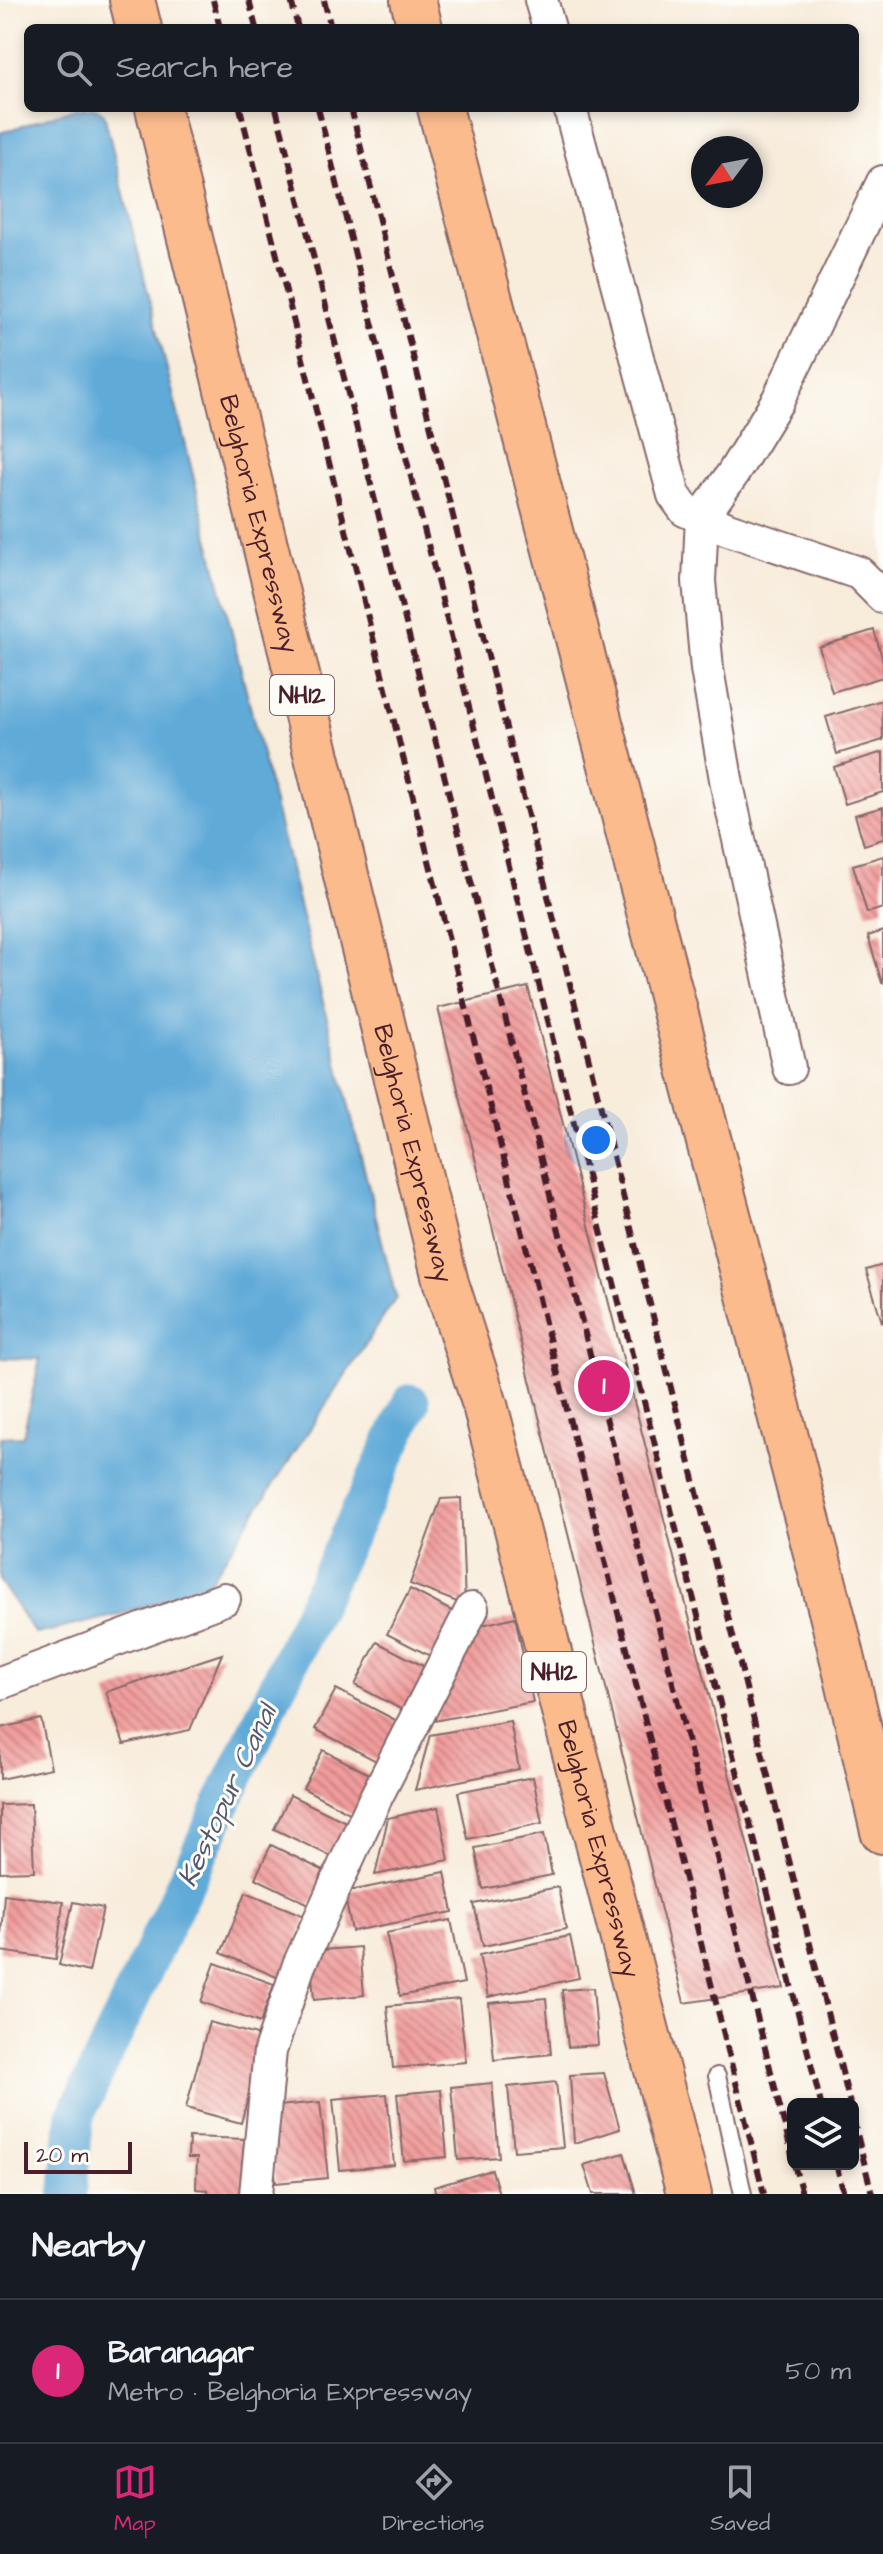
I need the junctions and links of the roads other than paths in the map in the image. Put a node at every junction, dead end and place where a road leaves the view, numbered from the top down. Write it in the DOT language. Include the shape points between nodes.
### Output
graph roads {
  1 [pos="132,0"];
  2 [pos="413,0"];
  3 [pos="541,0"];
  4 [pos="138,24"];
  5 [pos="419,24"];
  6 [pos="548,24"];
  7 [pos="159,112"];
  8 [pos="441,112"];
  9 [pos="571,112"];
  10 [pos="883,182"];
  11 [pos="715,523"];
  12 [pos="883,597"];
  13 [pos="789,1068"];
  14 [pos="224,1599"];
  15 [pos="472,1609"];
  16 [pos="0,1683"];
  17 [pos="883,1831"];
  18 [pos="717,2076"];
  19 [pos="256,2194"];
  20 [pos="689,2194"];
  21 [pos="743,2194"];
  1 -- 4 [label="highway"];
  2 -- 5 [label="highway"];
  3 -- 6 [label="street"];
  7 -- 20 [label="highway, Belghoria Expressway / NH12" via="446,1283 485,1405"];
  8 -- 17 [label="highway" via="835,1626"];
  9 -- 11 [label="street" via="674,495 685,510"];
  10 -- 11 [label="street" via="778,400 732,475"];
  11 -- 12 [label="street" via="859,573"];
  11 -- 13 [label="street" via="699,581 707,669"];
  14 -- 16 [label="street"];
  15 -- 19 [label="street" via="374,1801 299,1965 270,2051"];
  18 -- 21 [label="lane"];
}
